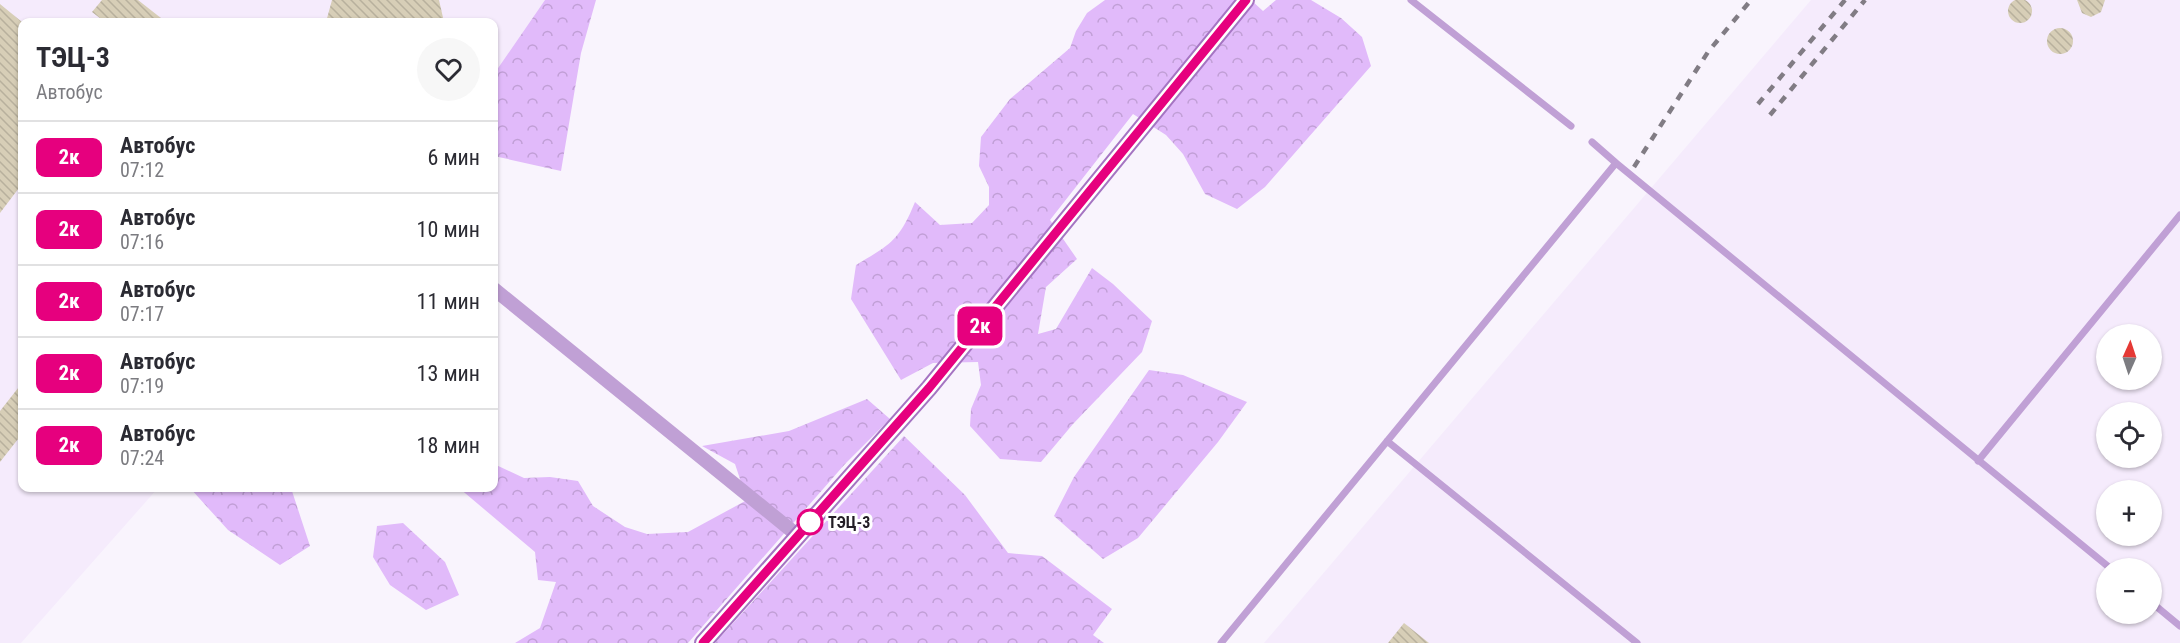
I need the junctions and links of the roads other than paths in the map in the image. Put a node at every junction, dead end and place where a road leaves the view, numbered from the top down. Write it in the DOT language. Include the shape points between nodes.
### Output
graph roads {
  1 [pos="1246,0"];
  2 [pos="1412,0"];
  3 [pos="1571,126"];
  4 [pos="1592,142"];
  5 [pos="1616,163"];
  6 [pos="2180,215"];
  7 [pos="498,292"];
  8 [pos="1387,441"];
  9 [pos="1978,460"];
  10 [pos="797,536"];
  11 [pos="2098,558"];
  12 [pos="2162,611"];
  13 [pos="2180,626"];
  14 [pos="703,643"];
  15 [pos="1221,643"];
  16 [pos="1637,643"];
  1 -- 10 [label="main road" via="929,388"];
  2 -- 3 [label="lane"];
  4 -- 5 [label="lane"];
  5 -- 8 [label="lane"];
  5 -- 9 [label="lane"];
  6 -- 9 [label="lane"];
  7 -- 10 [label="street"];
  8 -- 15 [label="lane"];
  8 -- 16 [label="lane"];
  9 -- 11 [label="lane"];
  10 -- 14 [label="main road"];
  12 -- 13 [label="lane"];
}
